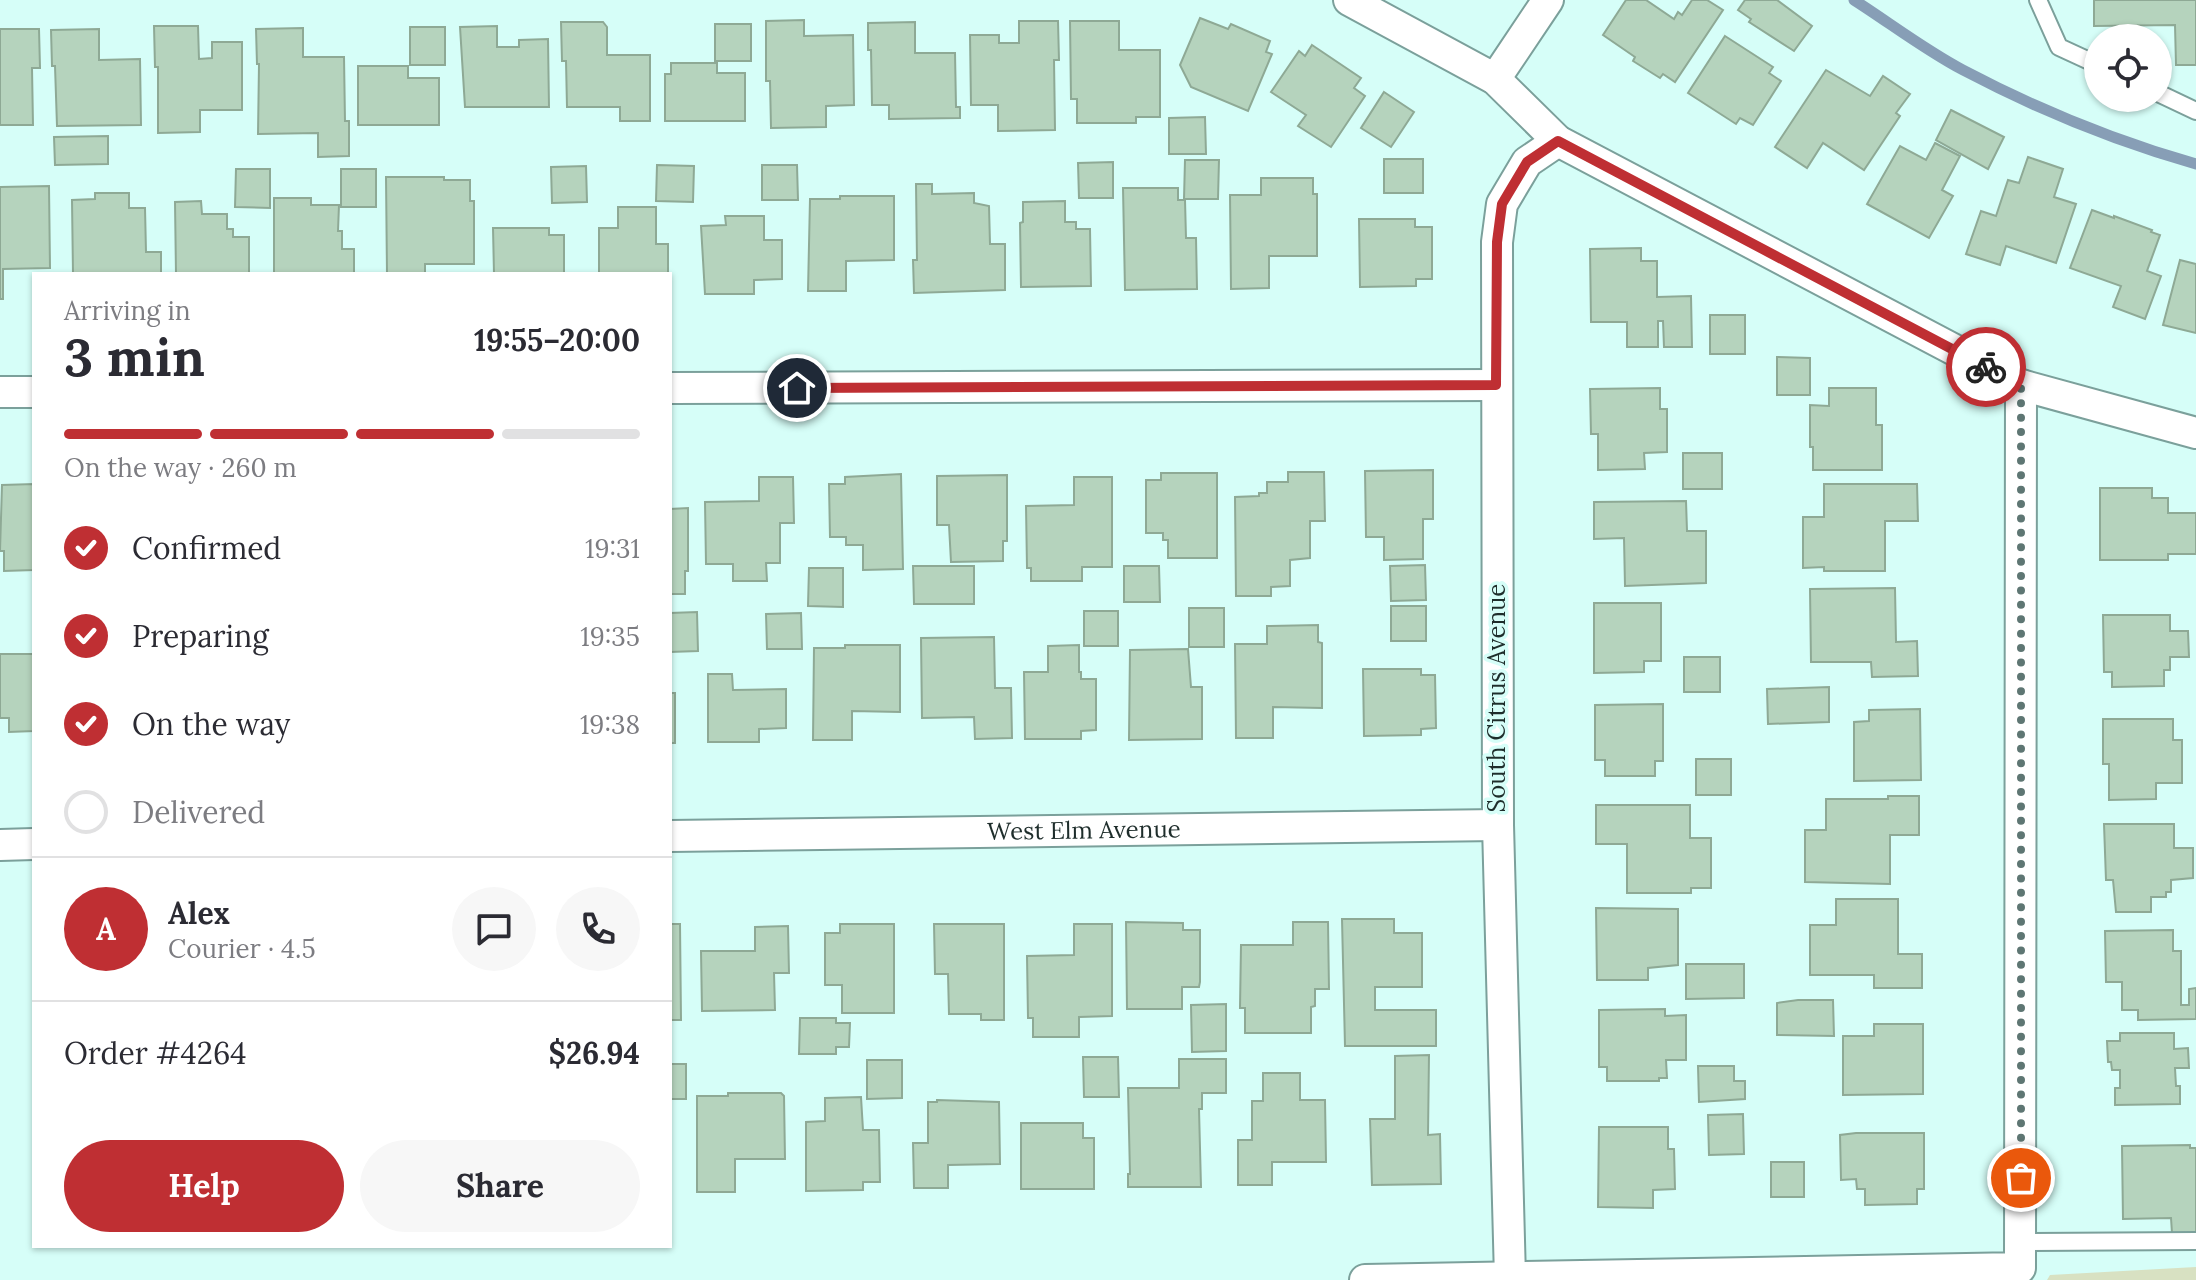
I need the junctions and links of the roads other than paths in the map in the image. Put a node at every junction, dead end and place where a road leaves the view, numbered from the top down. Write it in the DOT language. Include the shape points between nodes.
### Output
graph roads {
  1 [pos="1349,0"];
  2 [pos="1548,0"];
  3 [pos="2038,0"];
  4 [pos="2084,59"];
  5 [pos="1495,79"];
  6 [pos="2172,100"];
  7 [pos="2196,111"];
  8 [pos="1558,141"];
  9 [pos="1496,385"];
  10 [pos="2021,385"];
  11 [pos="672,388"];
  12 [pos="0,392"];
  13 [pos="32,392"];
  14 [pos="2196,433"];
  15 [pos="1498,825"];
  16 [pos="672,836"];
  17 [pos="32,844"];
  18 [pos="0,845"];
  19 [pos="2196,1241"];
  20 [pos="2020,1255"];
  21 [pos="1510,1278"];
  22 [pos="1675,1278"];
  23 [pos="1365,1280"];
  1 -- 5 [label="street"];
  2 -- 5 [label="street"];
  3 -- 4 [label="lane" via="2059,47"];
  5 -- 8 [label="street"];
  6 -- 7 [label="lane"];
  8 -- 9 [label="street, South Citrus Avenue" via="1527,162 1502,204"];
  8 -- 10 [label="street"];
  9 -- 11 [label="street"];
  9 -- 15 [label="street, South Citrus Avenue"];
  10 -- 14 [label="street"];
  10 -- 20 [label="street"];
  12 -- 13 [label="street"];
  15 -- 16 [label="street, West Elm Avenue"];
  15 -- 21 [label="street, South Citrus Avenue"];
  17 -- 18 [label="street"];
  19 -- 20 [label="lane"];
  20 -- 22 [label="street"];
  21 -- 22 [label="street"];
  21 -- 23 [label="street"];
}
